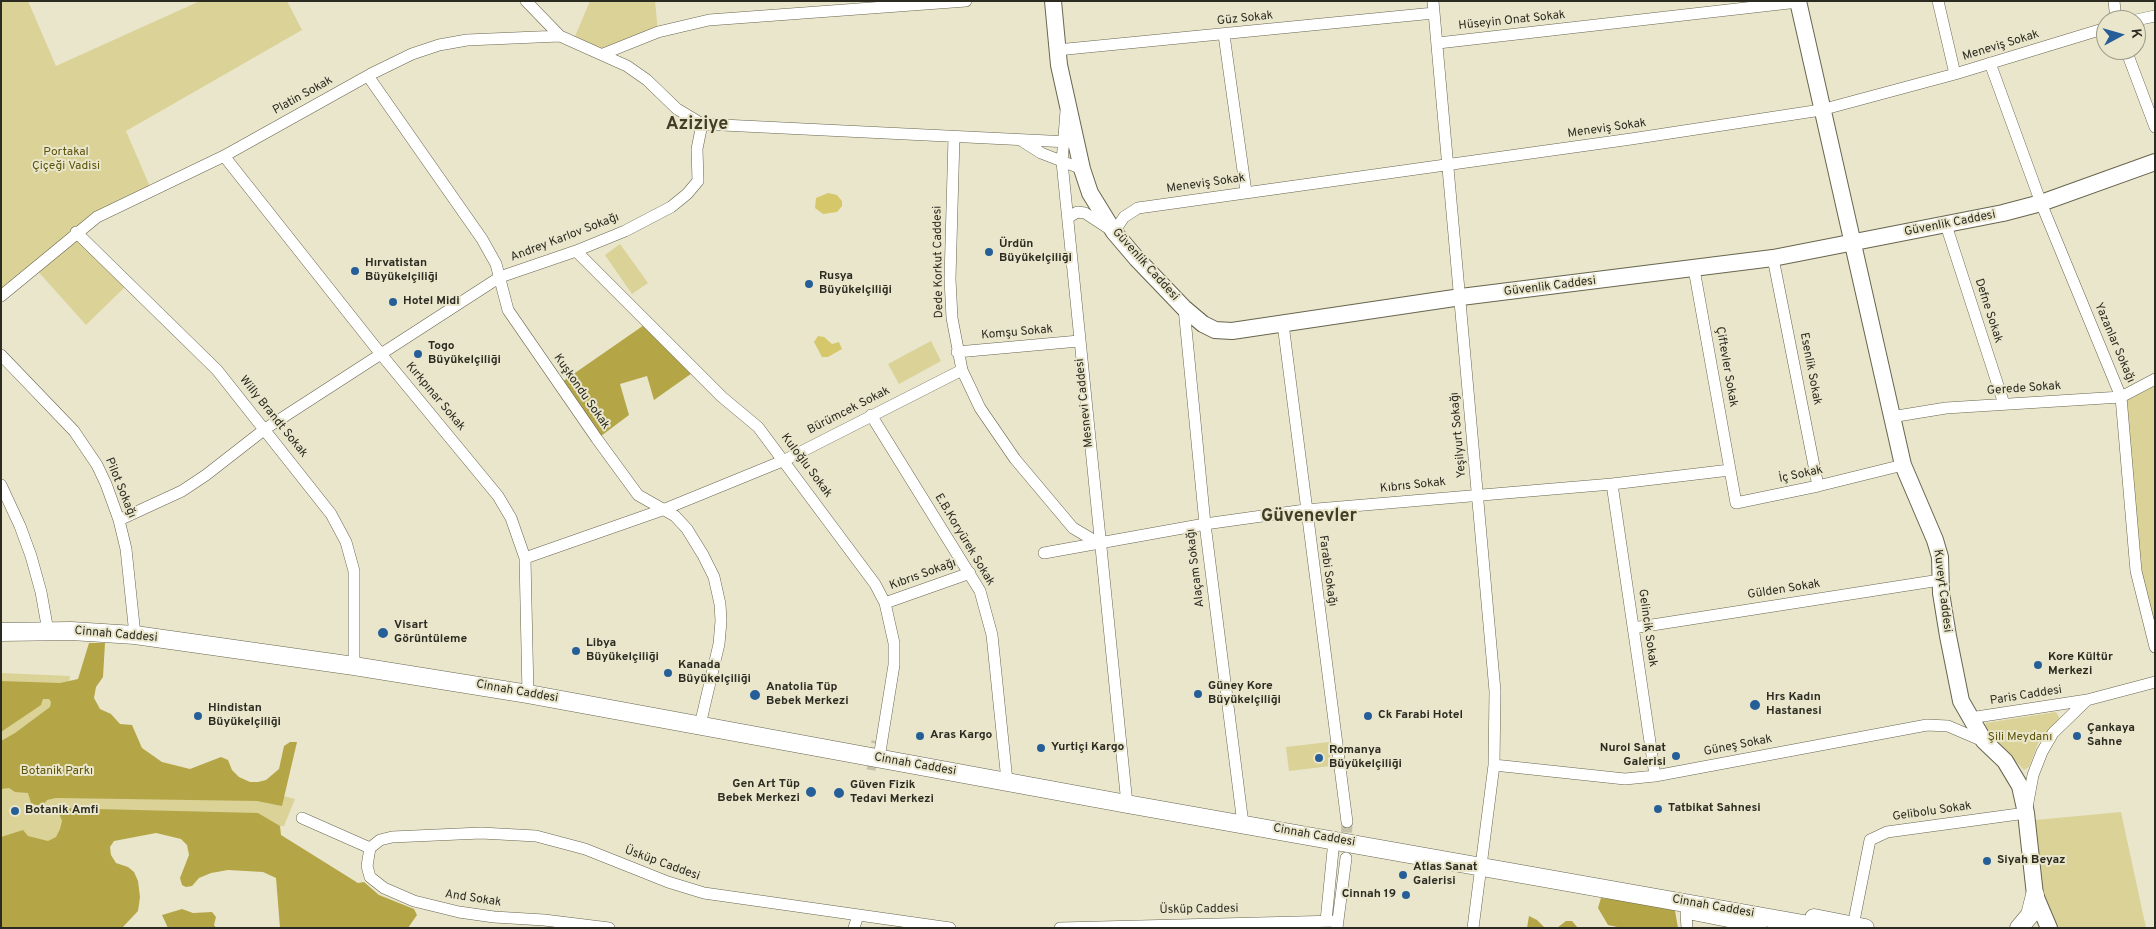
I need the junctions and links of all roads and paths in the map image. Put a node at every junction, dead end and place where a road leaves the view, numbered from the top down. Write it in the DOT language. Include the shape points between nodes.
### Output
graph roads {
  1 [pos="526,1"];
  2 [pos="966,1"];
  3 [pos="1053,1"];
  4 [pos="1938,1"];
  5 [pos="1798,2"];
  6 [pos="1434,7"];
  7 [pos="2096,31"];
  8 [pos="1224,35"];
  9 [pos="560,36"];
  10 [pos="1438,43"];
  11 [pos="1057,50"];
  12 [pos="603,54"];
  13 [pos="2130,60"];
  14 [pos="1990,63"];
  15 [pos="1955,74"];
  16 [pos="368,76"];
  17 [pos="1821,110"];
  18 [pos="702,124"];
  19 [pos="2155,127"];
  20 [pos="954,137"];
  21 [pos="1022,141"];
  22 [pos="1069,142"];
  23 [pos="224,156"];
  24 [pos="1062,162"];
  25 [pos="2155,162"];
  26 [pos="1449,164"];
  27 [pos="1082,169"];
  28 [pos="1246,192"];
  29 [pos="2041,203"];
  30 [pos="1068,218"];
  31 [pos="1946,225"];
  32 [pos="76,232"];
  33 [pos="1114,232"];
  34 [pos="1852,243"];
  35 [pos="576,251"];
  36 [pos="1774,258"];
  37 [pos="1694,270"];
  38 [pos="500,277"];
  39 [pos="1,296"];
  40 [pos="1461,297"];
  41 [pos="1184,308"];
  42 [pos="1283,324"];
  43 [pos="1079,341"];
  44 [pos="958,352"];
  45 [pos="380,353"];
  46 [pos="1,355"];
  47 [pos="962,370"];
  48 [pos="2155,379"];
  49 [pos="2121,397"];
  50 [pos="2004,404"];
  51 [pos="871,415"];
  52 [pos="1892,417"];
  53 [pos="265,429"];
  54 [pos="785,460"];
  55 [pos="1903,464"];
  56 [pos="1730,470"];
  57 [pos="1612,484"];
  58 [pos="1,485"];
  59 [pos="1818,486"];
  60 [pos="1477,494"];
  61 [pos="665,509"];
  62 [pos="1305,510"];
  63 [pos="119,520"];
  64 [pos="1205,524"];
  65 [pos="1100,544"];
  66 [pos="1044,553"];
  67 [pos="525,558"];
  68 [pos="970,572"];
  69 [pos="1940,580"];
  70 [pos="885,603"];
  71 [pos="1633,628"];
  72 [pos="48,631"];
  73 [pos="1,632"];
  74 [pos="135,635"];
  75 [pos="2155,647"];
  76 [pos="354,666"];
  77 [pos="2155,682"];
  78 [pos="528,694"];
  79 [pos="2087,700"];
  80 [pos="1970,718"];
  81 [pos="700,725"];
  82 [pos="1984,741"];
  83 [pos="879,758"];
  84 [pos="1494,765"];
  85 [pos="1655,776"];
  86 [pos="1007,781"];
  87 [pos="1127,804"];
  88 [pos="2026,813"];
  89 [pos="302,818"];
  90 [pos="1347,822"];
  91 [pos="1243,824"];
  92 [pos="1334,840"];
  93 [pos="370,848"];
  94 [pos="1346,858"];
  95 [pos="1481,866"];
  96 [pos="2035,895"];
  97 [pos="1735,911"];
  98 [pos="858,915"];
  99 [pos="494,917"];
  100 [pos="1334,924"];
  101 [pos="1179,926"];
  102 [pos="1109,927"];
  103 [pos="1859,927"];
  104 [pos="486,928"];
  105 [pos="609,928"];
  106 [pos="854,928"];
  107 [pos="950,928"];
  108 [pos="1060,928"];
  109 [pos="1473,928"];
  110 [pos="1687,928"];
  111 [pos="1761,928"];
  112 [pos="1826,928"];
  113 [pos="2019,928"];
  114 [pos="2049,928"];
  1 -- 9 [label="street"];
  2 -- 12 [label="street" via="709,20 658,32"];
  3 -- 11 [label="main road"];
  4 -- 15 [label="street"];
  5 -- 10 [label="street, Hüseyin Onat Sokak"];
  5 -- 17 [label="main road, Kuveyt Caddesi"];
  6 -- 8 [label="street, Güz Sokak"];
  6 -- 10 [label="street, Yeşilyurt Sokağı"];
  7 -- 14 [label="street, Meneviş Sokak"];
  8 -- 11 [label="street, Güz Sokak"];
  8 -- 28 [label="street"];
  9 -- 12 [label="street"];
  9 -- 16 [label="street, Platin Sokak" via="490,38 439,45 412,54"];
  10 -- 26 [label="street, Yeşilyurt Sokağı"];
  11 -- 22 [label="main road, Güvenlik Caddesi" via="1067,102"];
  12 -- 18 [label="street" via="647,80 677,109"];
  13 -- 19 [label="street"];
  14 -- 15 [label="street, Meneviş Sokak"];
  14 -- 29 [label="street, Yazanlar Sokağı"];
  15 -- 17 [label="street, Meneviş Sokak"];
  16 -- 23 [label="street, Platin Sokak"];
  16 -- 38 [label="street, Kuşkondu Sokak" via="482,239"];
  17 -- 26 [label="street, Meneviş Sokak"];
  17 -- 34 [label="main road, Kuveyt Caddesi"];
  18 -- 20 [label="street"];
  18 -- 35 [label="street, Andrey Karlov Sokağı" via="697,149 698,181 688,194 652,217"];
  20 -- 21 [label="street"];
  20 -- 44 [label="street, Dede Korkut Caddesi" via="950,280"];
  21 -- 22 [label="street"];
  21 -- 24 [label="street"];
  22 -- 24 [label="street, Mesnevi Caddesi"];
  22 -- 27 [label="main road, Güvenlik Caddesi"];
  23 -- 32 [label="street, Platin Sokak" via="97,217"];
  23 -- 45 [label="street, Kırkpınar Sokak"];
  24 -- 27 [label="street"];
  24 -- 30 [label="street, Mesnevi Caddesi"];
  25 -- 29 [label="main road, Güvenlik Caddesi"];
  26 -- 28 [label="street, Meneviş Sokak"];
  26 -- 40 [label="street, Yeşilyurt Sokağı"];
  27 -- 33 [label="main road, Güvenlik Caddesi" via="1090,194"];
  28 -- 33 [label="street, Meneviş Sokak" via="1138,208 1124,217"];
  29 -- 31 [label="main road, Güvenlik Caddesi"];
  29 -- 49 [label="street, Yazanlar Sokağı"];
  30 -- 33 [label="street" via="1078,212 1085,213"];
  30 -- 43 [label="street, Mesnevi Caddesi"];
  31 -- 34 [label="main road, Güvenlik Caddesi"];
  31 -- 50 [label="street, Defne Sokak"];
  32 -- 39 [label="street, Platin Sokak"];
  32 -- 53 [label="street, Willy Brandt Sokak" via="218,370"];
  33 -- 41 [label="main road, Güvenlik Caddesi"];
  34 -- 36 [label="main road, Güvenlik Caddesi"];
  34 -- 52 [label="main road, Kuveyt Caddesi"];
  35 -- 38 [label="street, Andrey Karlov Sokağı"];
  35 -- 54 [label="street, Kuloğlu Sokak" via="722,397 758,427"];
  36 -- 37 [label="main road, Güvenlik Caddesi"];
  36 -- 59 [label="street, Esenlik Sokak"];
  37 -- 40 [label="main road, Güvenlik Caddesi"];
  37 -- 56 [label="street, Çiftevler Sokak"];
  38 -- 45 [label="street, Andrey Karlov Sokağı"];
  38 -- 61 [label="street, Kuşkondu Sokak" via="508,310 597,439 638,495"];
  40 -- 42 [label="main road, Güvenlik Caddesi"];
  40 -- 60 [label="street, Yeşilyurt Sokağı"];
  41 -- 42 [label="main road, Güvenlik Caddesi" via="1215,330"];
  41 -- 64 [label="street, Alaçam Sokağı"];
  42 -- 62 [label="street, Farabi Sokağı"];
  43 -- 44 [label="street, Komşu Sokak"];
  43 -- 65 [label="street, Mesnevi Caddesi"];
  44 -- 47 [label="street, Dede Korkut Caddesi"];
  45 -- 53 [label="street, Andrey Karlov Sokağı"];
  45 -- 67 [label="street, Kırkpınar Sokak" via="498,496 511,518"];
  46 -- 63 [label="street, Pilot Sokağı" via="74,431 103,478"];
  47 -- 51 [label="street, Bürümcek Sokak"];
  47 -- 65 [label="street, Dede Korkut Caddesi" via="980,408 1015,459 1073,528"];
  48 -- 49 [label="street, Gerede Sokak"];
  49 -- 50 [label="street, Gerede Sokak"];
  49 -- 75 [label="street, Yazanlar Sokağı" via="2136,571"];
  50 -- 52 [label="street, Gerede Sokak" via="1946,408"];
  51 -- 54 [label="street, Bürümcek Sokak"];
  51 -- 68 [label="street, E.B.Koryürek Sokak"];
  52 -- 55 [label="main road, Kuveyt Caddesi"];
  53 -- 63 [label="street, Andrey Karlov Sokağı" via="182,491"];
  53 -- 76 [label="street, Willy Brandt Sokak" via="332,514 346,542 354,571"];
  54 -- 61 [label="street, Bürümcek Sokak"];
  54 -- 70 [label="street, Kuloğlu Sokak" via="861,562"];
  55 -- 59 [label="street, İç Sokak"];
  55 -- 69 [label="main road, Kuveyt Caddesi" via="1935,540 1940,557"];
  56 -- 57 [label="street, Kıbrıs Sokak"];
  56 -- 59 [label="street, İç Sokak" via="1736,503"];
  57 -- 60 [label="street, Kıbrıs Sokak"];
  57 -- 71 [label="street, Gelincik Sokak"];
  58 -- 72 [label="street" via="31,556"];
  60 -- 62 [label="street, Kıbrıs Sokak"];
  60 -- 84 [label="street, Yeşilyurt Sokağı" via="1495,691"];
  61 -- 67 [label="street, Bürümcek Sokak"];
  61 -- 81 [label="street, Kuşkondu Sokak" via="687,529 703,555 714,577 720,604 719,644"];
  62 -- 64 [label="street, Kıbrıs Sokak"];
  62 -- 90 [label="street, Farabi Sokağı"];
  63 -- 74 [label="street, Pilot Sokağı" via="126,549"];
  64 -- 65 [label="street, Kıbrıs Sokak"];
  64 -- 91 [label="street, Alaçam Sokağı"];
  65 -- 66 [label="street"];
  65 -- 87 [label="street, Mesnevi Caddesi"];
  67 -- 78 [label="street, Kırkpınar Sokak"];
  68 -- 70 [label="street, Kıbrıs Sokağı"];
  68 -- 86 [label="street, E.B.Koryürek Sokak" via="980,591 992,635"];
  69 -- 71 [label="street, Gülden Sokak"];
  69 -- 80 [label="main road, Kuveyt Caddesi" via="1957,686"];
  70 -- 83 [label="street, Kuloğlu Sokak" via="891,622 894,664"];
  71 -- 85 [label="street, Gelincik Sokak"];
  72 -- 73 [label="main road, Cinnah Caddesi"];
  72 -- 74 [label="main road, Cinnah Caddesi"];
  74 -- 76 [label="main road, Cinnah Caddesi"];
  76 -- 78 [label="main road, Cinnah Caddesi"];
  77 -- 79 [label="street, Paris Caddesi"];
  78 -- 81 [label="main road, Cinnah Caddesi"];
  79 -- 80 [label="street, Paris Caddesi"];
  79 -- 88 [label="street, Paris Caddesi" via="2053,733 2042,752 2029,789"];
  80 -- 82 [label="main road, Kuveyt Caddesi"];
  81 -- 83 [label="main road, Cinnah Caddesi"];
  82 -- 85 [label="street, Güneş Sokak" via="1948,726 1927,725"];
  82 -- 88 [label="main road, Kuveyt Caddesi" via="2005,761 2016,778"];
  83 -- 86 [label="main road, Cinnah Caddesi"];
  84 -- 85 [label="street, Güneş Sokak" via="1615,779"];
  84 -- 95 [label="street, Yeşilyurt Sokağı"];
  86 -- 87 [label="main road, Cinnah Caddesi"];
  87 -- 91 [label="main road, Cinnah Caddesi"];
  88 -- 96 [label="main road, Kuveyt Caddesi"];
  88 -- 103 [label="street, Gelibolu Sokak" via="1877,835 1870,840"];
  89 -- 93 [label="street"];
  91 -- 92 [label="main road, Cinnah Caddesi"];
  92 -- 95 [label="main road, Cinnah Caddesi"];
  92 -- 100 [label="street"];
  93 -- 98 [label="street, Üsküp Caddesi" via="380,840 392,837 536,836 585,849 704,893"];
  93 -- 99 [label="street, And Sokak" via="367,866 370,877 384,888 414,901"];
  94 -- 100 [label="street"];
  95 -- 97 [label="main road, Cinnah Caddesi"];
  95 -- 109 [label="street, Yeşilyurt Sokağı"];
  96 -- 113 [label="main road" via="2030,915"];
  96 -- 114 [label="main road, Kuveyt Caddesi"];
  97 -- 103 [label="main road" via="1753,907"];
  97 -- 112 [label="main road, Cinnah Caddesi"];
  98 -- 106 [label="street"];
  98 -- 107 [label="street, Üsküp Caddesi"];
  99 -- 104 [label="street"];
  99 -- 105 [label="street, And Sokak"];
  100 -- 101 [label="street, Üsküp Caddesi"];
  101 -- 102 [label="street, Üsküp Caddesi"];
  102 -- 108 [label="street, Üsküp Caddesi"];
  110 -- 111 [label="street" via="1686,913"];
}
